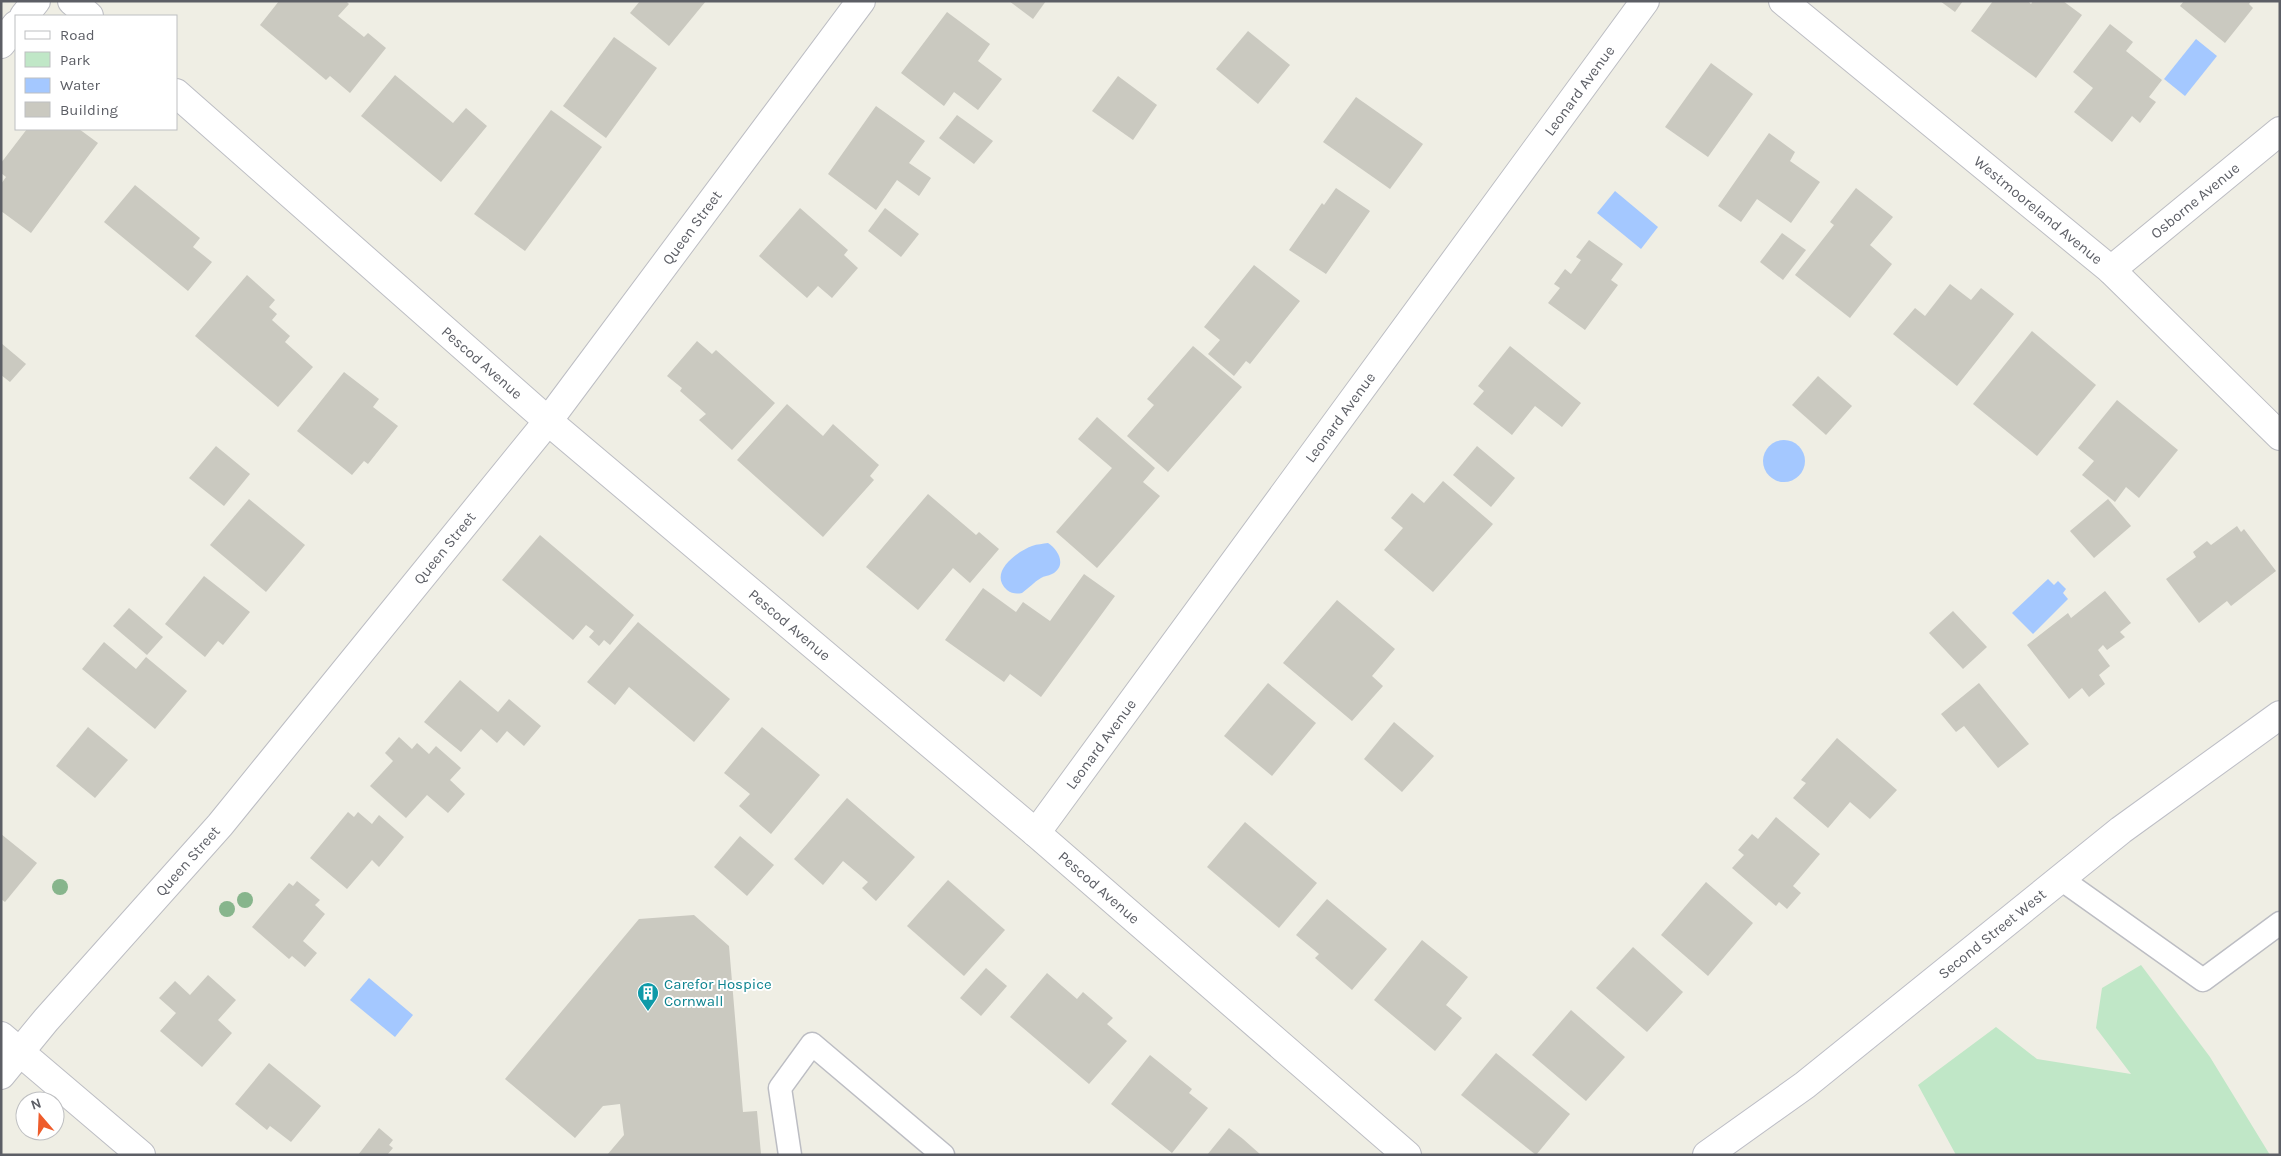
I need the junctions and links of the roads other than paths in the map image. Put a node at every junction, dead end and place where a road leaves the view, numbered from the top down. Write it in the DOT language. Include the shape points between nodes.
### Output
graph roads {
  1 [pos="36,1"];
  2 [pos="72,1"];
  3 [pos="861,1"];
  4 [pos="1645,1"];
  5 [pos="1783,1"];
  6 [pos="25,15"];
  7 [pos="88,15"];
  8 [pos="15,26"];
  9 [pos="1,44"];
  10 [pos="178,95"];
  11 [pos="2280,131"];
  12 [pos="2111,270"];
  13 [pos="548,421"];
  14 [pos="2280,436"];
  15 [pos="2280,715"];
  16 [pos="1036,833"];
  17 [pos="2061,879"];
  18 [pos="2280,923"];
  19 [pos="11,1044"];
  20 [pos="1,1075"];
  21 [pos="141,1155"];
  22 [pos="790,1155"];
  23 [pos="944,1155"];
  24 [pos="1407,1155"];
  25 [pos="1707,1155"];
  1 -- 6 [label="street"];
  2 -- 7 [label="street"];
  3 -- 13 [label="street, Queen Street"];
  4 -- 16 [label="street, Leonard Avenue"];
  5 -- 12 [label="street, Westmooreland Avenue"];
  8 -- 9 [label="street"];
  10 -- 13 [label="street, Pescod Avenue"];
  11 -- 12 [label="street, Osborne Avenue"];
  12 -- 14 [label="street, Westmooreland Avenue"];
  13 -- 16 [label="street, Pescod Avenue"];
  13 -- 19 [label="street, Queen Street" via="220,825 46,1020"];
  15 -- 17 [label="street, Second Street West"];
  16 -- 24 [label="street, Pescod Avenue"];
  17 -- 18 [label="lane" via="2203,980"];
  17 -- 25 [label="street, Second Street West" via="1805,1085"];
  19 -- 20 [label="street, Queen Street"];
  19 -- 21 [label="street"];
  22 -- 23 [label="lane" via="780,1088 812,1044"];
}
